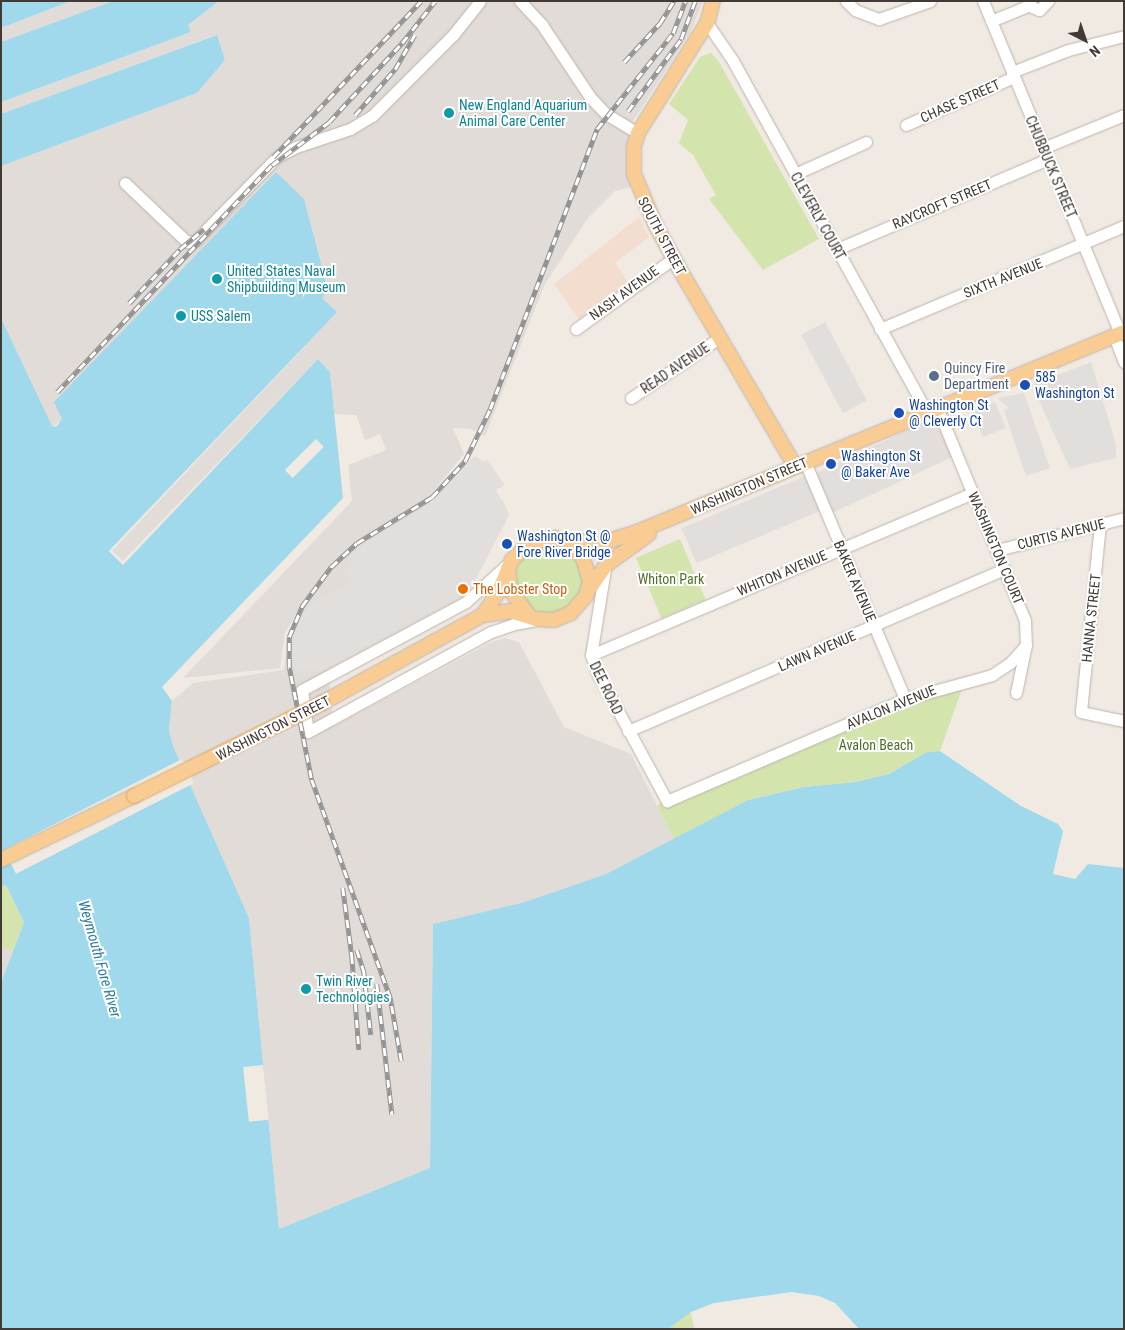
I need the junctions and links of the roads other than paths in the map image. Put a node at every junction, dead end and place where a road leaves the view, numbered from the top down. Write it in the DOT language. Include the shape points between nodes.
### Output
graph roads {
  1 [pos="480,1"];
  2 [pos="520,1"];
  3 [pos="846,1"];
  4 [pos="930,1"];
  5 [pos="983,1"];
  6 [pos="1048,1"];
  7 [pos="715,3"];
  8 [pos="1029,3"];
  9 [pos="991,20"];
  10 [pos="707,23"];
  11 [pos="1124,36"];
  12 [pos="1013,75"];
  13 [pos="1124,115"];
  14 [pos="906,125"];
  15 [pos="638,133"];
  16 [pos="866,142"];
  17 [pos="1043,148"];
  18 [pos="1048,159"];
  19 [pos="796,174"];
  20 [pos="125,183"];
  21 [pos="1124,226"];
  22 [pos="1084,245"];
  23 [pos="837,249"];
  24 [pos="674,258"];
  25 [pos="576,329"];
  26 [pos="880,329"];
  27 [pos="1119,334"];
  28 [pos="719,338"];
  29 [pos="1124,362"];
  30 [pos="631,398"];
  31 [pos="932,409"];
  32 [pos="800,464"];
  33 [pos="973,493"];
  34 [pos="679,516"];
  35 [pos="1124,518"];
  36 [pos="1100,524"];
  37 [pos="568,541"];
  38 [pos="841,548"];
  39 [pos="997,550"];
  40 [pos="510,565"];
  41 [pos="606,565"];
  42 [pos="1005,569"];
  43 [pos="589,590"];
  44 [pos="483,615"];
  45 [pos="536,619"];
  46 [pos="874,626"];
  47 [pos="1026,645"];
  48 [pos="590,654"];
  49 [pos="1016,693"];
  50 [pos="905,699"];
  51 [pos="1124,721"];
  52 [pos="628,731"];
  53 [pos="666,801"];
  54 [pos="1,860"];
  1 -- 20 [label="street" via="454,35 372,116 350,129 296,147 277,157 195,241 187,242"];
  2 -- 15 [label="street" via="542,25 590,98 606,114"];
  3 -- 4 [label="street" via="854,10 879,19"];
  5 -- 9 [label="street, CHUBBUCK STREET"];
  6 -- 8 [label="street" via="1039,10"];
  7 -- 10 [label="main road, SOUTH STREET"];
  8 -- 9 [label="street"];
  9 -- 12 [label="street, CHUBBUCK STREET"];
  10 -- 15 [label="main road, SOUTH STREET"];
  10 -- 19 [label="street, CLEVERLY COURT" via="733,61"];
  11 -- 12 [label="street, CHASE STREET" via="1068,50"];
  12 -- 14 [label="street, CHASE STREET"];
  12 -- 17 [label="street, CHUBBUCK STREET"];
  13 -- 17 [label="street"];
  15 -- 24 [label="main road, SOUTH STREET" via="632,165 636,182"];
  16 -- 19 [label="street"];
  17 -- 18 [label="street, CHUBBUCK STREET"];
  18 -- 22 [label="street, CHUBBUCK STREET"];
  18 -- 23 [label="street, RAYCROFT STREET"];
  19 -- 23 [label="street, CLEVERLY COURT"];
  21 -- 22 [label="street, SIXTH AVENUE"];
  22 -- 26 [label="street, SIXTH AVENUE"];
  22 -- 27 [label="street, CHUBBUCK STREET"];
  23 -- 26 [label="street, CLEVERLY COURT"];
  24 -- 25 [label="street, NASH AVENUE"];
  24 -- 28 [label="main road, SOUTH STREET"];
  26 -- 31 [label="street, CLEVERLY COURT"];
  27 -- 29 [label="street, CHUBBUCK STREET"];
  27 -- 31 [label="main road, WASHINGTON STREET"];
  28 -- 30 [label="street, READ AVENUE"];
  28 -- 32 [label="main road, SOUTH STREET"];
  31 -- 32 [label="main road, WASHINGTON STREET"];
  31 -- 33 [label="street, WASHINGTON COURT"];
  32 -- 34 [label="main road, WASHINGTON STREET"];
  32 -- 38 [label="street, BAKER AVENUE"];
  33 -- 38 [label="street, WHITON AVENUE"];
  33 -- 39 [label="street, WASHINGTON COURT"];
  34 -- 37 [label="main road, WASHINGTON STREET" via="603,543"];
  34 -- 41 [label="main road, WASHINGTON STREET" via="627,547"];
  35 -- 36 [label="street, CURTIS AVENUE"];
  36 -- 39 [label="street, CURTIS AVENUE"];
  36 -- 51 [label="street, HANNA STREET" via="1081,712"];
  37 -- 40 [label="main road" via="555,538 530,543"];
  37 -- 43 [label="main road" via="587,565"];
  38 -- 46 [label="street, BAKER AVENUE"];
  38 -- 48 [label="street, WHITON AVENUE"];
  39 -- 42 [label="street, WASHINGTON COURT"];
  40 -- 44 [label="main road, WASHINGTON STREET" via="500,591"];
  40 -- 45 [label="main road" via="510,591"];
  40 -- 45 [label="street" via="466,602 302,690 308,732 491,632"];
  41 -- 43 [label="main road, WASHINGTON STREET"];
  41 -- 48 [label="street, DEE ROAD"];
  42 -- 46 [label="street, LAWN AVENUE"];
  42 -- 47 [label="street, WASHINGTON COURT" via="1025,620"];
  43 -- 45 [label="main road" via="580,606 571,613 554,620"];
  44 -- 45 [label="main road, WASHINGTON STREET" via="510,611"];
  44 -- 54 [label="main road, WASHINGTON STREET, bridge" via="245,744"];
  46 -- 50 [label="street, BAKER AVENUE"];
  46 -- 52 [label="street, LAWN AVENUE"];
  47 -- 49 [label="street, WASHINGTON COURT"];
  47 -- 50 [label="street, AVALON AVENUE" via="1010,663 992,675"];
  48 -- 52 [label="street, DEE ROAD"];
  50 -- 53 [label="street, AVALON AVENUE"];
  52 -- 53 [label="street, DEE ROAD"];
}
